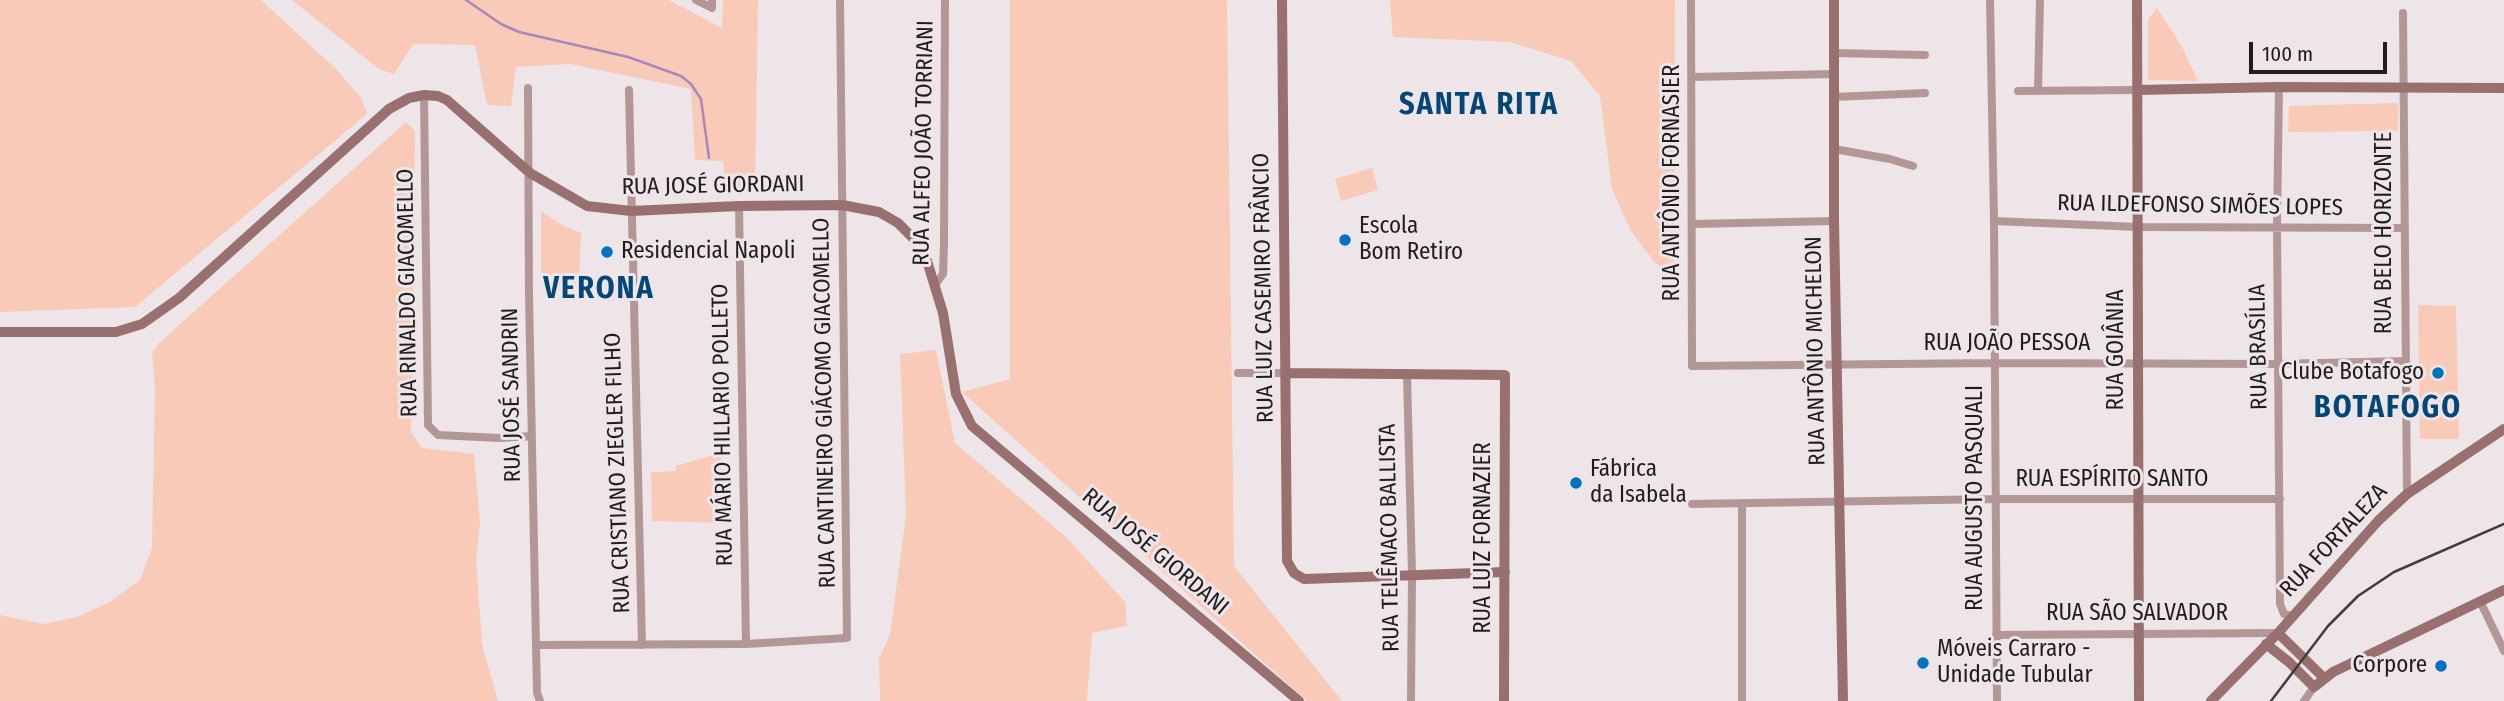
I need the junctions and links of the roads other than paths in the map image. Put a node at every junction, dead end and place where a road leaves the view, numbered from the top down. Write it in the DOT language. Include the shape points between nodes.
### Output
graph roads {
  1 [pos="696,0"];
  2 [pos="712,0"];
  3 [pos="840,0"];
  4 [pos="945,0"];
  5 [pos="1282,0"];
  6 [pos="1691,0"];
  7 [pos="1834,0"];
  8 [pos="1990,0"];
  9 [pos="2040,0"];
  10 [pos="2137,0"];
  11 [pos="2403,13"];
  12 [pos="1834,53"];
  13 [pos="1925,55"];
  14 [pos="1834,74"];
  15 [pos="1692,77"];
  16 [pos="2279,87"];
  17 [pos="528,88"];
  18 [pos="2404,88"];
  19 [pos="2504,88"];
  20 [pos="629,90"];
  21 [pos="2038,90"];
  22 [pos="2138,90"];
  23 [pos="2018,91"];
  24 [pos="1925,93"];
  25 [pos="424,95"];
  26 [pos="1834,97"];
  27 [pos="1834,149"];
  28 [pos="1913,166"];
  29 [pos="530,173"];
  30 [pos="842,205"];
  31 [pos="739,206"];
  32 [pos="631,211"];
  33 [pos="1834,221"];
  34 [pos="1994,221"];
  35 [pos="1693,224"];
  36 [pos="2277,226"];
  37 [pos="2139,227"];
  38 [pos="2405,229"];
  39 [pos="935,285"];
  40 [pos="0,332"];
  41 [pos="2406,361"];
  42 [pos="1995,363"];
  43 [pos="2137,363"];
  44 [pos="2278,364"];
  45 [pos="1839,365"];
  46 [pos="1692,366"];
  47 [pos="1238,373"];
  48 [pos="1286,373"];
  49 [pos="1407,375"];
  50 [pos="2504,429"];
  51 [pos="532,436"];
  52 [pos="2407,494"];
  53 [pos="1996,499"];
  54 [pos="2280,499"];
  55 [pos="2138,500"];
  56 [pos="1742,503"];
  57 [pos="1840,503"];
  58 [pos="1692,504"];
  59 [pos="1506,572"];
  60 [pos="1412,574"];
  61 [pos="2504,590"];
  62 [pos="2480,601"];
  63 [pos="2280,606"];
  64 [pos="2292,617"];
  65 [pos="2279,631"];
  66 [pos="2138,634"];
  67 [pos="1996,635"];
  68 [pos="746,643"];
  69 [pos="2266,644"];
  70 [pos="536,645"];
  71 [pos="642,645"];
  72 [pos="2504,651"];
  73 [pos="2324,678"];
  74 [pos="2314,687"];
  75 [pos="540,701"];
  76 [pos="1299,701"];
  77 [pos="1410,701"];
  78 [pos="1504,701"];
  79 [pos="1742,701"];
  80 [pos="1843,701"];
  81 [pos="1997,701"];
  82 [pos="2138,701"];
  83 [pos="2211,701"];
  84 [pos="2304,701"];
  1 -- 2 [label="street" via="712,8"];
  3 -- 30 [label="street, RUA CANTINEIRO GIÁCOMO GIACOMELLO"];
  4 -- 39 [label="street, RUA ALFEO JOÃO TORRIANI" via="943,274"];
  5 -- 48 [label="street, RUA LUIZ CASEMIRO FRÂNCIO"];
  6 -- 15 [label="street, RUA ANTÔNIO FORNASIER"];
  7 -- 12 [label="street, RUA ANTÔNIO MICHELON"];
  8 -- 34 [label="street, RUA AUGUSTO PASQUALI"];
  9 -- 21 [label="street"];
  10 -- 22 [label="street, RUA GOIÂNIA"];
  11 -- 18 [label="street, RUA BELO HORIZONTE"];
  12 -- 13 [label="street"];
  12 -- 14 [label="street, RUA ANTÔNIO MICHELON"];
  14 -- 15 [label="street"];
  14 -- 26 [label="street, RUA ANTÔNIO MICHELON"];
  15 -- 35 [label="street, RUA ANTÔNIO FORNASIER"];
  16 -- 18 [label="street"];
  16 -- 22 [label="street"];
  16 -- 36 [label="street, RUA BRASÍLIA"];
  17 -- 29 [label="street, RUA JOSÉ SANDRIN"];
  18 -- 19 [label="street"];
  18 -- 38 [label="street, RUA BELO HORIZONTE"];
  20 -- 32 [label="street, RUA CRISTIANO ZIEGLER FILHO"];
  21 -- 22 [label="street"];
  21 -- 23 [label="street"];
  22 -- 37 [label="street, RUA GOIÂNIA"];
  24 -- 26 [label="street"];
  25 -- 29 [label="street, RUA JOSÉ GIORDANI" via="447,100"];
  25 -- 40 [label="street" via="409,98 381,116 179,298 142,324 116,331"];
  25 -- 51 [label="street, RUA RINALDO GIACOMELLO" via="428,425 438,435"];
  26 -- 27 [label="street, RUA ANTÔNIO MICHELON"];
  27 -- 28 [label="street"];
  27 -- 33 [label="street, RUA ANTÔNIO MICHELON"];
  29 -- 32 [label="street, RUA JOSÉ GIORDANI" via="587,206"];
  29 -- 51 [label="street, RUA JOSÉ SANDRIN"];
  30 -- 31 [label="street, RUA JOSÉ GIORDANI"];
  30 -- 39 [label="street, RUA JOSÉ GIORDANI" via="878,212 898,223 914,239"];
  30 -- 68 [label="street, RUA CANTINEIRO GIÁCOMO GIACOMELLO" via="847,638"];
  31 -- 32 [label="street, RUA JOSÉ GIORDANI"];
  31 -- 68 [label="street, RUA MÁRIO HILLARIO POLLETO"];
  32 -- 71 [label="street, RUA CRISTIANO ZIEGLER FILHO"];
  33 -- 35 [label="street"];
  33 -- 45 [label="street, RUA ANTÔNIO MICHELON"];
  34 -- 37 [label="street, RUA ILDEFONSO SIMÕES LOPES"];
  34 -- 42 [label="street, RUA AUGUSTO PASQUALI"];
  35 -- 46 [label="street, RUA ANTÔNIO FORNASIER"];
  36 -- 37 [label="street, RUA ILDEFONSO SIMÕES LOPES"];
  36 -- 38 [label="street, RUA ILDEFONSO SIMÕES LOPES"];
  36 -- 44 [label="street, RUA BRASÍLIA"];
  37 -- 43 [label="street, RUA GOIÂNIA"];
  38 -- 41 [label="street, RUA BELO HORIZONTE"];
  39 -- 76 [label="street, RUA JOSÉ GIORDANI" via="956,394 972,426"];
  41 -- 44 [label="street, RUA JOÃO PESSOA"];
  41 -- 52 [label="street, RUA BELO HORIZONTE"];
  42 -- 43 [label="street, RUA JOÃO PESSOA"];
  42 -- 45 [label="street, RUA JOÃO PESSOA"];
  42 -- 53 [label="street, RUA AUGUSTO PASQUALI"];
  43 -- 44 [label="street, RUA JOÃO PESSOA"];
  43 -- 55 [label="street, RUA GOIÂNIA"];
  44 -- 54 [label="street, RUA BRASÍLIA"];
  45 -- 46 [label="street, RUA JOÃO PESSOA"];
  45 -- 57 [label="street, RUA ANTÔNIO MICHELON"];
  47 -- 48 [label="street"];
  48 -- 49 [label="street"];
  48 -- 60 [label="street, RUA LUIZ CASEMIRO FRÂNCIO" via="1287,561 1294,573 1304,579"];
  49 -- 59 [label="street, RUA LUIZ FORNAZIER" via="1505,375"];
  49 -- 60 [label="street, RUA TELÊMACO BALLISTA"];
  50 -- 52 [label="street, RUA FORTALEZA"];
  51 -- 70 [label="street, RUA JOSÉ SANDRIN"];
  52 -- 64 [label="street, RUA FORTALEZA"];
  53 -- 55 [label="street, RUA ESPÍRITO SANTO"];
  53 -- 57 [label="street, RUA ESPÍRITO SANTO"];
  53 -- 67 [label="street, RUA AUGUSTO PASQUALI"];
  54 -- 55 [label="street, RUA ESPÍRITO SANTO"];
  54 -- 63 [label="street, RUA BRASÍLIA"];
  55 -- 66 [label="street, RUA GOIÂNIA"];
  56 -- 57 [label="street, RUA ESPÍRITO SANTO"];
  56 -- 58 [label="street, RUA ESPÍRITO SANTO"];
  56 -- 79 [label="street"];
  57 -- 80 [label="street, RUA ANTÔNIO MICHELON"];
  59 -- 60 [label="street"];
  59 -- 78 [label="street, RUA LUIZ FORNAZIER"];
  60 -- 77 [label="street, RUA TELÊMACO BALLISTA"];
  61 -- 62 [label="street"];
  62 -- 72 [label="street"];
  62 -- 73 [label="street"];
  63 -- 64 [label="street"];
  63 -- 65 [label="street, RUA BRASÍLIA"];
  64 -- 65 [label="street, RUA FORTALEZA"];
  65 -- 66 [label="street, RUA SÃO SALVADOR"];
  65 -- 69 [label="street, RUA FORTALEZA"];
  65 -- 73 [label="street"];
  66 -- 67 [label="street, RUA SÃO SALVADOR"];
  66 -- 82 [label="street, RUA GOIÂNIA"];
  67 -- 81 [label="street, RUA AUGUSTO PASQUALI"];
  68 -- 71 [label="street"];
  69 -- 74 [label="street"];
  69 -- 83 [label="street, RUA FORTALEZA"];
  70 -- 71 [label="street"];
  70 -- 75 [label="street, RUA JOSÉ SANDRIN"];
  73 -- 74 [label="street"];
  74 -- 84 [label="street"];
}
